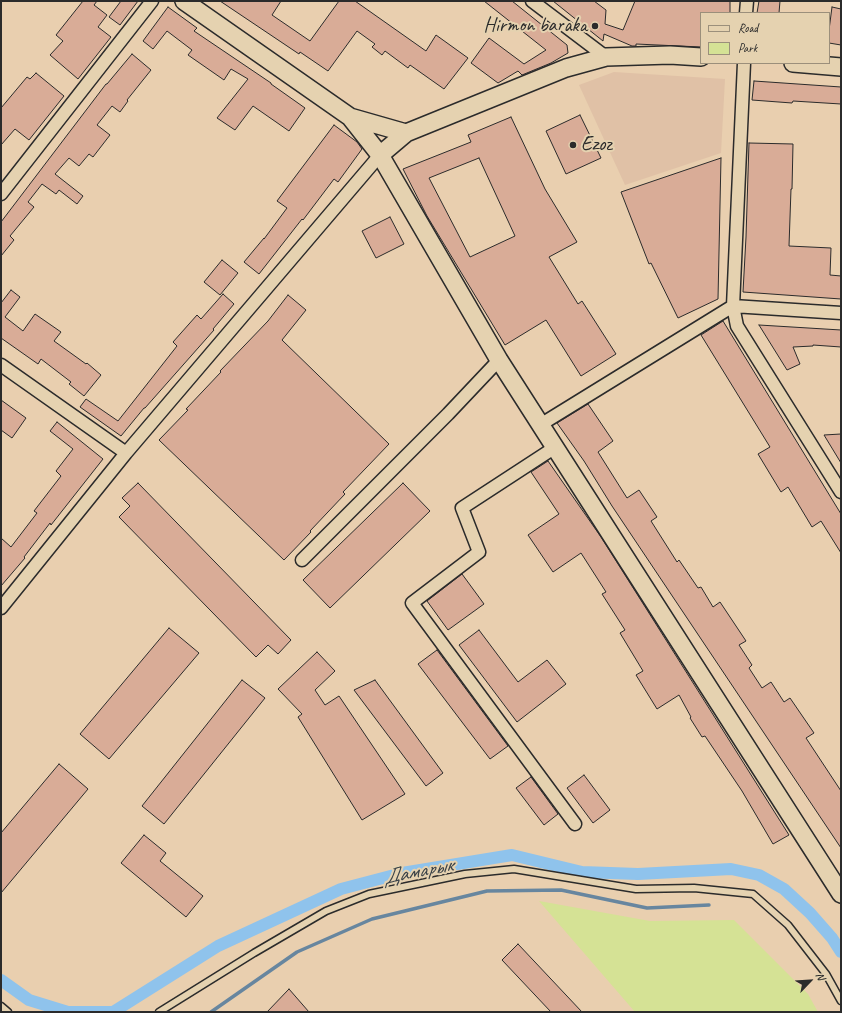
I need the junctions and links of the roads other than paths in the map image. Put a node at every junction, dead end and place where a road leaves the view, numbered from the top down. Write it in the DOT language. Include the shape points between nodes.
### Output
graph roads {
  1 [pos="152,1"];
  2 [pos="184,1"];
  3 [pos="532,1"];
  4 [pos="747,1"];
  5 [pos="746,12"];
  6 [pos="606,57"];
  7 [pos="700,57"];
  8 [pos="744,64"];
  9 [pos="805,64"];
  10 [pos="841,67"];
  11 [pos="350,117"];
  12 [pos="406,133"];
  13 [pos="380,154"];
  14 [pos="1,194"];
  15 [pos="733,306"];
  16 [pos="841,313"];
  17 [pos="499,360"];
  18 [pos="1,365"];
  19 [pos="540,425"];
  20 [pos="554,448"];
  21 [pos="126,454"];
  22 [pos="841,492"];
  23 [pos="302,560"];
  24 [pos="1,608"];
  25 [pos="575,824"];
  26 [pos="841,894"];
  27 [pos="841,1001"];
  28 [pos="1,1006"];
  29 [pos="8,1012"];
  30 [pos="159,1012"];
  1 -- 14 [label="street"];
  2 -- 11 [label="main road"];
  3 -- 6 [label="street"];
  4 -- 5 [label="street"];
  6 -- 7 [label="main road"];
  6 -- 12 [label="main road" via="566,68"];
  8 -- 15 [label="street"];
  9 -- 10 [label="main road"];
  11 -- 12 [label="main road"];
  11 -- 13 [label="main road"];
  12 -- 13 [label="main road"];
  13 -- 17 [label="main road"];
  13 -- 21 [label="street"];
  15 -- 16 [label="street"];
  15 -- 19 [label="street"];
  15 -- 22 [label="street" via="737,326"];
  17 -- 19 [label="main road"];
  17 -- 23 [label="street"];
  18 -- 21 [label="street"];
  19 -- 20 [label="main road"];
  20 -- 25 [label="street" via="462,508 479,552 412,603"];
  20 -- 26 [label="main road"];
  21 -- 24 [label="street"];
  27 -- 30 [label="lane" via="826,974 788,925 753,894 694,888 636,889 514,869 465,874 369,894 326,910"];
  28 -- 29 [label="lane"];
}
